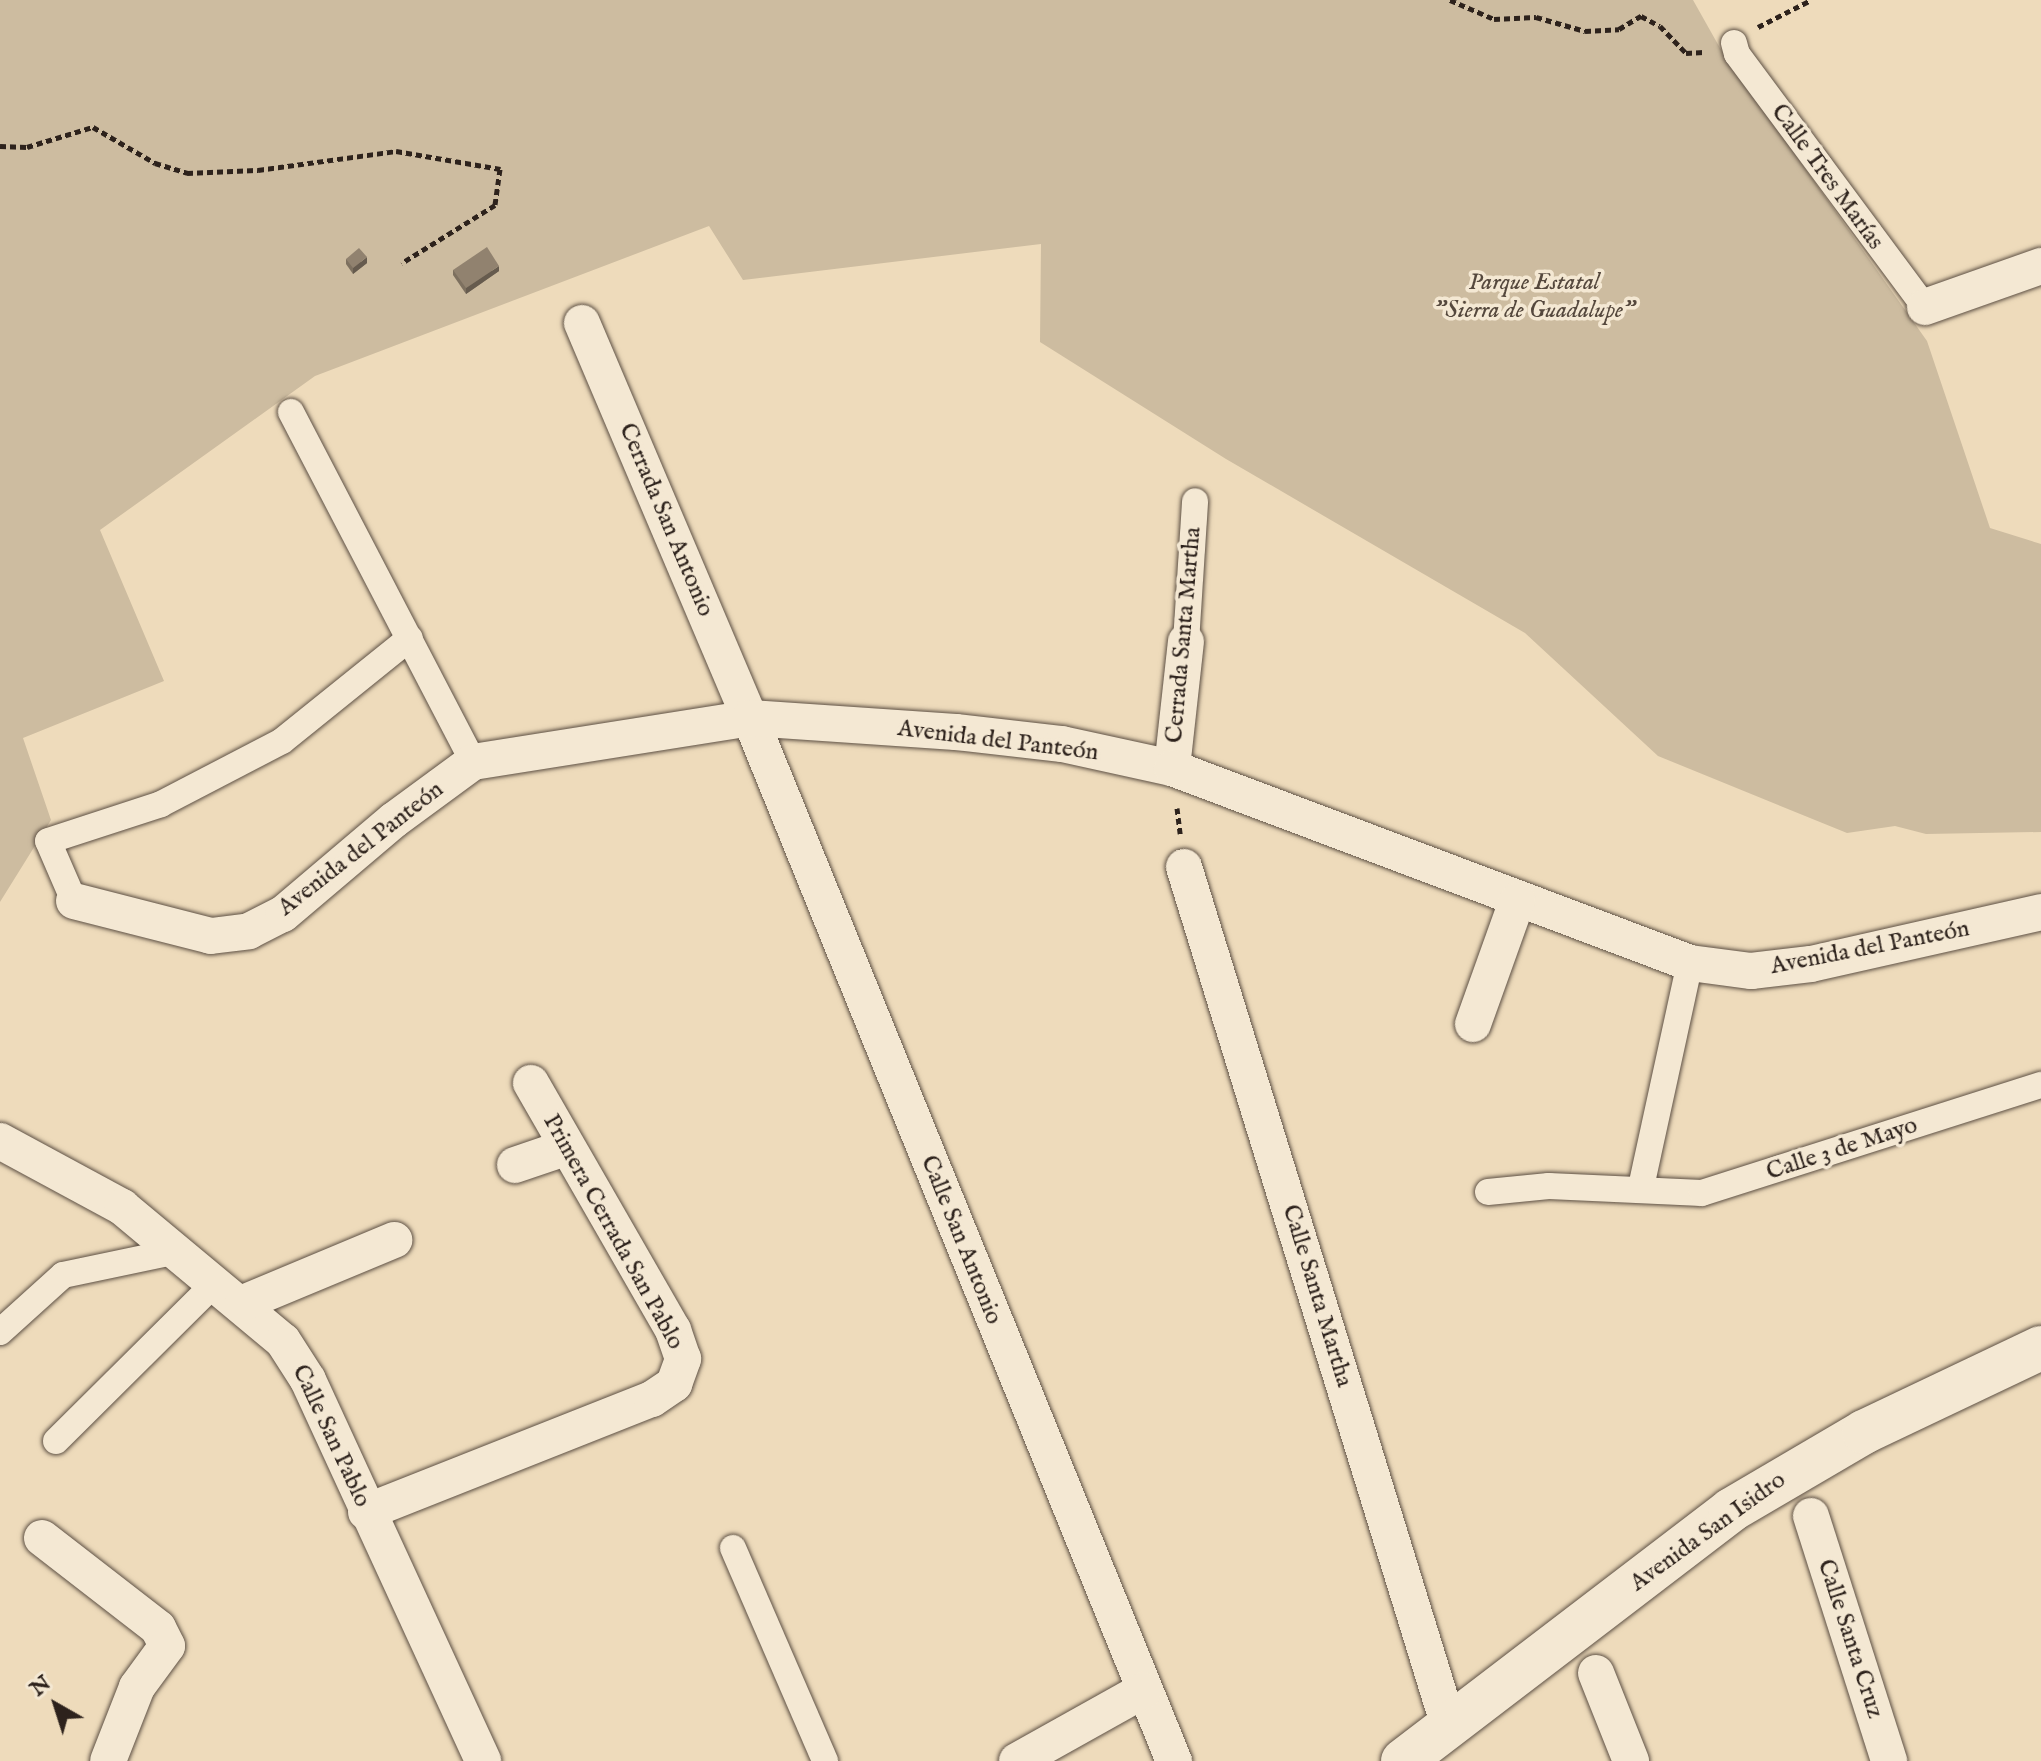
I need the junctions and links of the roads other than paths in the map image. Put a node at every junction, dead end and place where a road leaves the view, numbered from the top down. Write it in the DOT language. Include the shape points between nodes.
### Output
graph roads {
  1 [pos="1734,43"];
  2 [pos="2041,266"];
  3 [pos="1925,307"];
  4 [pos="582,323"];
  5 [pos="291,412"];
  6 [pos="1195,501"];
  7 [pos="410,638"];
  8 [pos="1186,642"];
  9 [pos="750,718"];
  10 [pos="473,762"];
  11 [pos="1172,768"];
  12 [pos="1184,867"];
  13 [pos="74,901"];
  14 [pos="1517,901"];
  15 [pos="2041,912"];
  16 [pos="1690,963"];
  17 [pos="1473,1024"];
  18 [pos="531,1083"];
  19 [pos="2041,1085"];
  20 [pos="0,1141"];
  21 [pos="565,1148"];
  22 [pos="515,1165"];
  23 [pos="1641,1187"];
  24 [pos="1488,1192"];
  25 [pos="394,1240"];
  26 [pos="178,1251"];
  27 [pos="229,1292"];
  28 [pos="1,1328"];
  29 [pos="2041,1348"];
  30 [pos="56,1441"];
  31 [pos="366,1512"];
  32 [pos="1811,1516"];
  33 [pos="42,1538"];
  34 [pos="733,1548"];
  35 [pos="1596,1673"];
  36 [pos="1144,1690"];
  37 [pos="1449,1726"];
  38 [pos="108,1761"];
  39 [pos="483,1761"];
  40 [pos="825,1761"];
  41 [pos="1017,1761"];
  42 [pos="1174,1761"];
  43 [pos="1403,1761"];
  44 [pos="1631,1761"];
  45 [pos="1889,1761"];
  1 -- 3 [label="street, Calle Tres Marías" via="1737,54"];
  2 -- 3 [label="street"];
  4 -- 9 [label="street, Cerrada San Antonio"];
  5 -- 7 [label="street"];
  6 -- 8 [label="street, Cerrada Santa Martha"];
  7 -- 10 [label="street"];
  7 -- 13 [label="street" via="282,741 161,804 48,841"];
  8 -- 11 [label="street, Cerrada Santa Martha"];
  9 -- 10 [label="street, Avenida del Panteón"];
  9 -- 11 [label="street, Avenida del Panteón" via="1062,744"];
  9 -- 36 [label="street, Calle San Antonio"];
  10 -- 13 [label="street, Avenida del Panteón" via="394,820 283,914 249,931 211,936"];
  11 -- 14 [label="street, Avenida del Panteón"];
  12 -- 37 [label="street, Calle Santa Martha"];
  14 -- 16 [label="street, Avenida del Panteón"];
  14 -- 17 [label="street"];
  15 -- 16 [label="street, Avenida del Panteón" via="1811,964 1751,971"];
  16 -- 23 [label="street"];
  18 -- 21 [label="street, Primera Cerrada San Pablo"];
  19 -- 23 [label="street, Calle 3 de Mayo" via="1702,1193"];
  20 -- 26 [label="street, Calle San Pablo" via="82,1182"];
  21 -- 22 [label="street"];
  21 -- 31 [label="street, Primera Cerrada San Pablo" via="673,1330 683,1359 674,1384 652,1399"];
  23 -- 24 [label="street, Calle 3 de Mayo" via="1549,1186"];
  25 -- 27 [label="street"];
  26 -- 27 [label="street, Calle San Pablo"];
  26 -- 28 [label="street" via="63,1275"];
  27 -- 30 [label="street"];
  27 -- 31 [label="street, Calle San Pablo" via="283,1341 308,1380"];
  29 -- 37 [label="street, Avenida San Isidro" via="1864,1432 1731,1510"];
  31 -- 39 [label="street, Calle San Pablo"];
  32 -- 45 [label="street, Calle Santa Cruz"];
  33 -- 38 [label="street" via="158,1628 167,1646 137,1687"];
  34 -- 40 [label="street"];
  35 -- 44 [label="street"];
  36 -- 41 [label="street"];
  36 -- 42 [label="street, Calle San Antonio"];
  37 -- 43 [label="street, Avenida San Isidro"];
}
